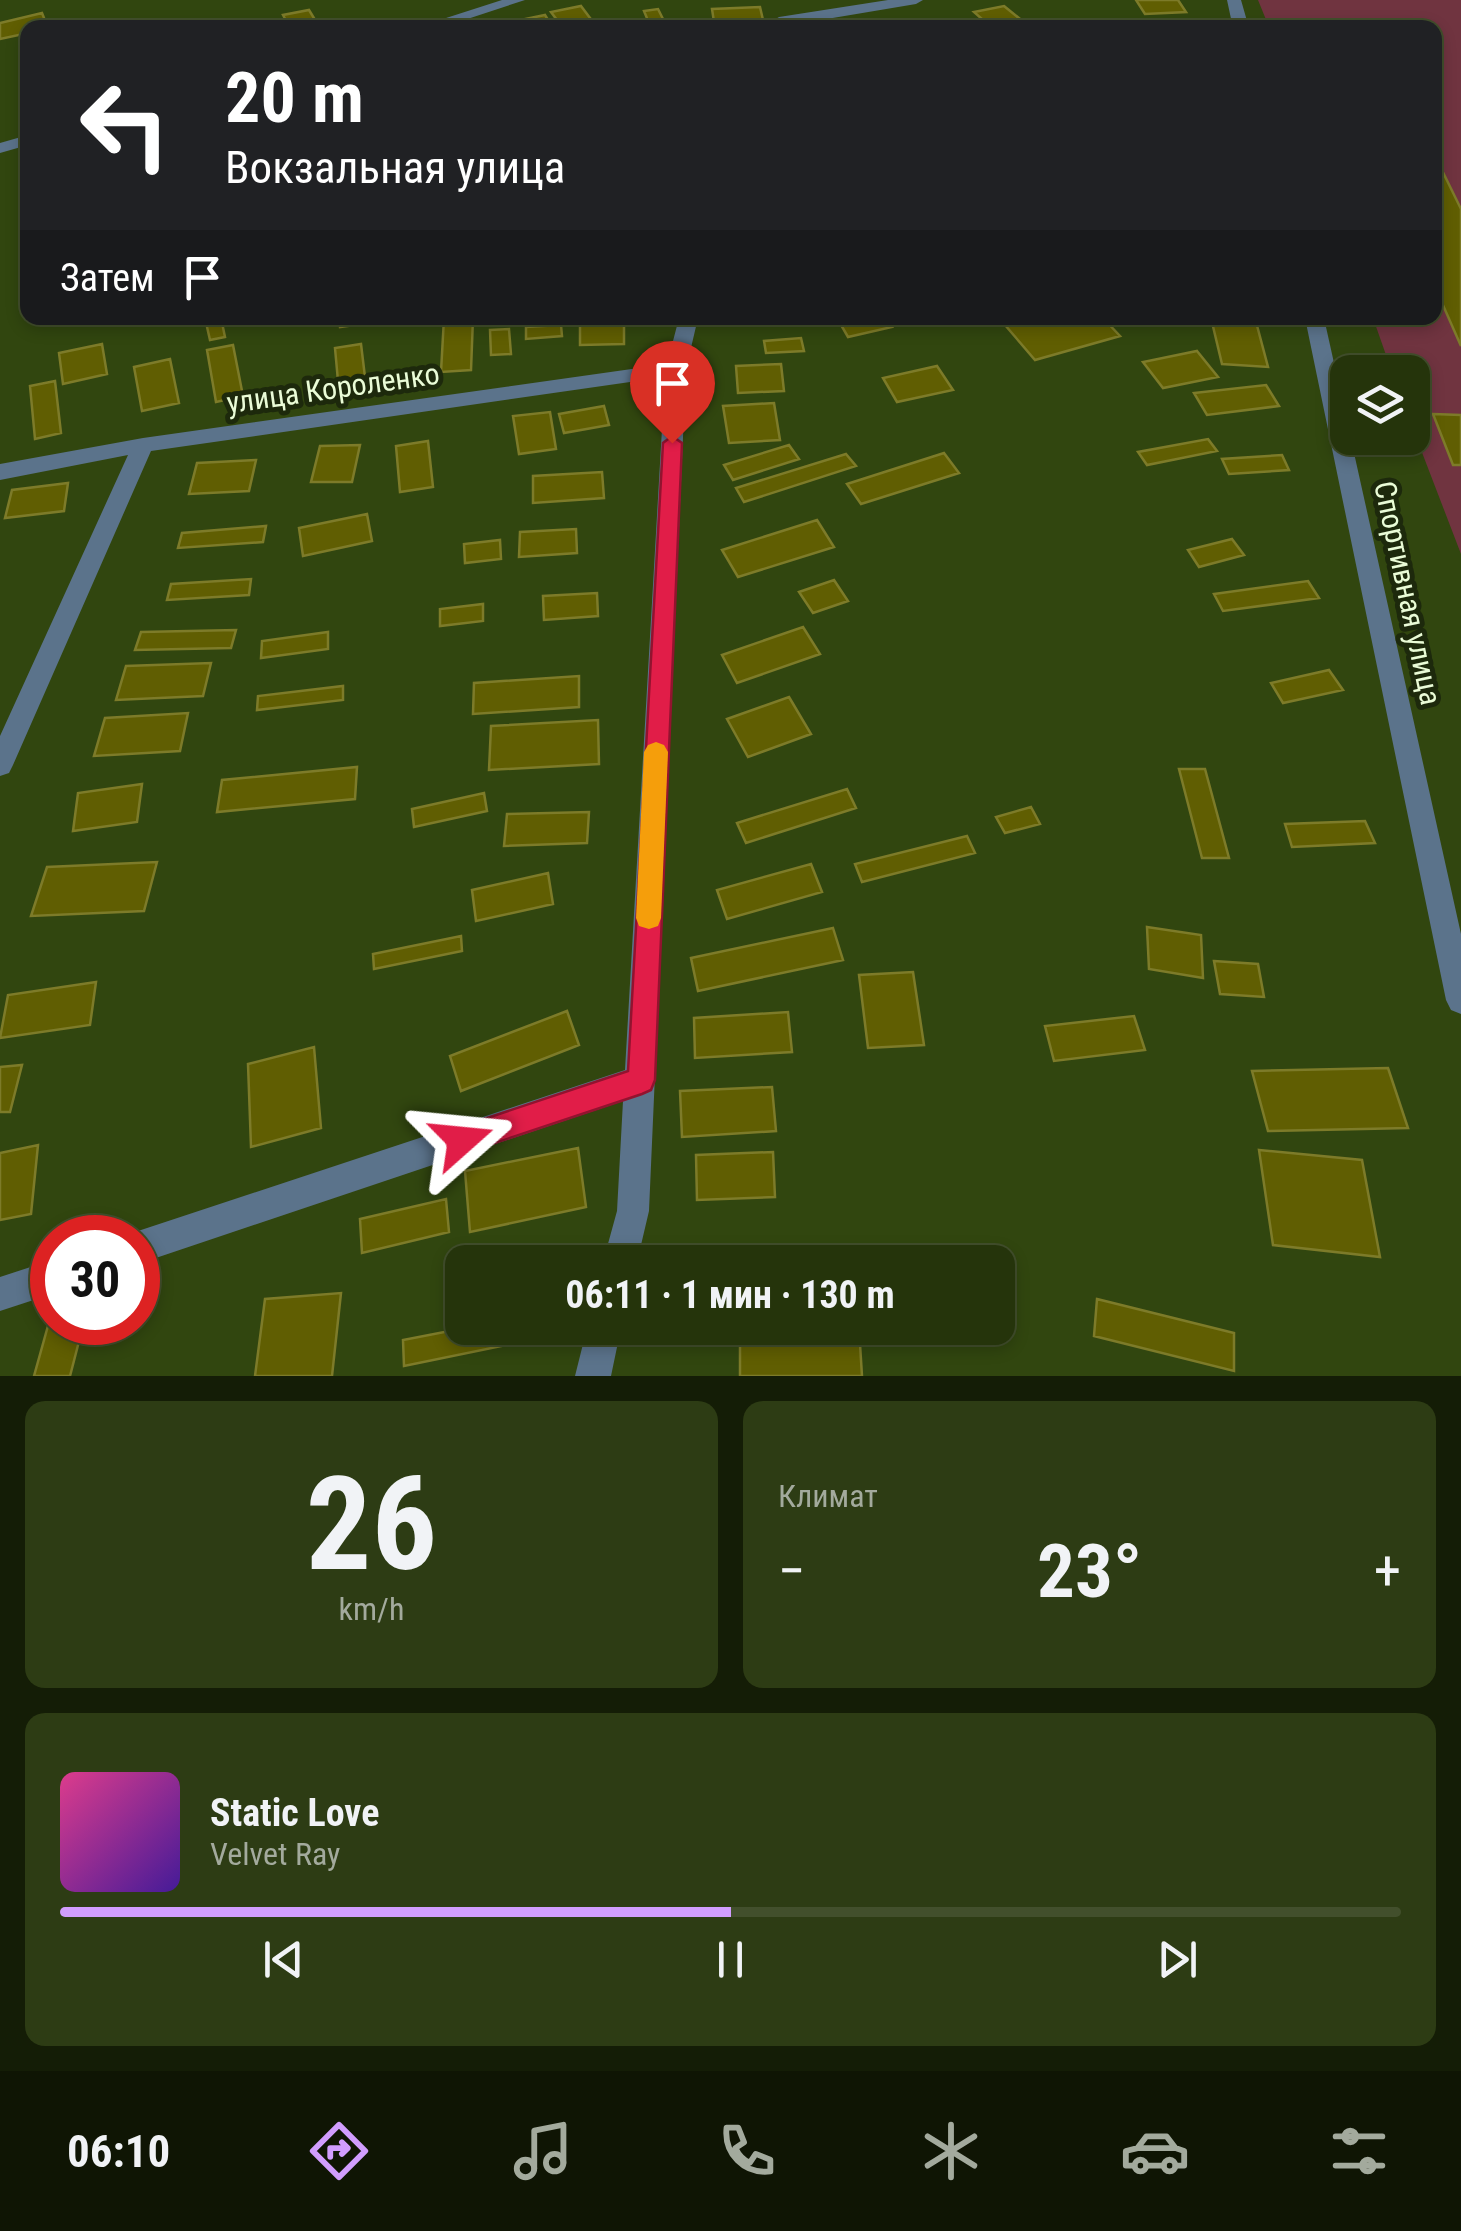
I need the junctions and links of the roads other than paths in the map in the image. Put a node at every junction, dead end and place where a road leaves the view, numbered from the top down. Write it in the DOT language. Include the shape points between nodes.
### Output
graph roads {
  1 [pos="518,0"];
  2 [pos="916,0"];
  3 [pos="449,20"];
  4 [pos="806,20"];
  5 [pos="686,325"];
  6 [pos="1316,325"];
  7 [pos="676,369"];
  8 [pos="143,445"];
  9 [pos="0,472"];
  10 [pos="0,764"];
  11 [pos="1461,1000"];
  12 [pos="642,1080"];
  13 [pos="160,1241"];
  14 [pos="624,1245"];
  15 [pos="30,1284"];
  16 [pos="0,1294"];
  17 [pos="600,1345"];
  18 [pos="592,1376"];
  1 -- 3 [label="street"];
  2 -- 4 [label="street"];
  5 -- 7 [label="street"];
  6 -- 11 [label="street, Спортивная улица"];
  7 -- 8 [label="street, улица Короленко"];
  7 -- 12 [label="street"];
  8 -- 9 [label="street, улица Короленко"];
  8 -- 10 [label="street"];
  12 -- 13 [label="street"];
  12 -- 14 [label="street"];
  15 -- 16 [label="street"];
  17 -- 18 [label="street"];
}
